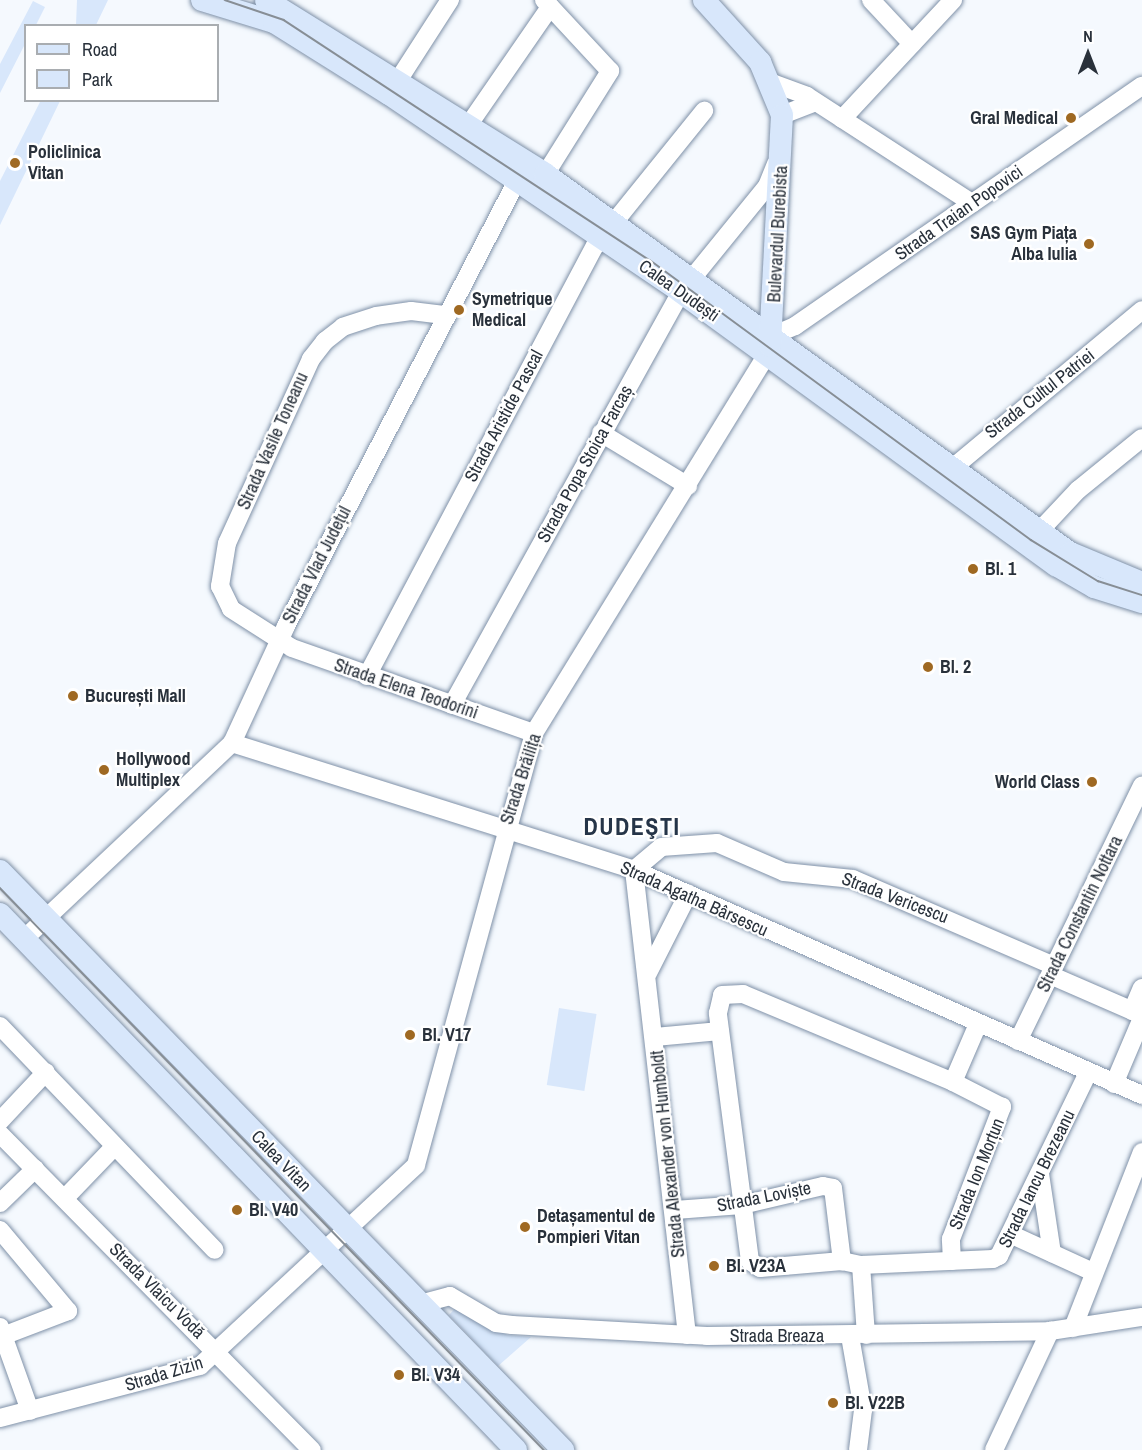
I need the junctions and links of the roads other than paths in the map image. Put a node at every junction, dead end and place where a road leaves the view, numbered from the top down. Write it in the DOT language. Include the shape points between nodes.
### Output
graph roads {
  1 [pos="202,0"];
  2 [pos="266,0"];
  3 [pos="450,0"];
  4 [pos="704,0"];
  5 [pos="871,0"];
  6 [pos="953,0"];
  7 [pos="547,3"];
  8 [pos="912,44"];
  9 [pos="772,83"];
  10 [pos="1142,86"];
  11 [pos="394,88"];
  12 [pos="816,102"];
  13 [pos="705,111"];
  14 [pos="782,115"];
  15 [pos="842,118"];
  16 [pos="463,133"];
  17 [pos="782,152"];
  18 [pos="531,176"];
  19 [pos="972,203"];
  20 [pos="778,220"];
  21 [pos="606,228"];
  22 [pos="731,232"];
  23 [pos="686,284"];
  24 [pos="1142,310"];
  25 [pos="444,315"];
  26 [pos="771,344"];
  27 [pos="601,433"];
  28 [pos="1142,438"];
  29 [pos="946,473"];
  30 [pos="688,486"];
  31 [pos="1032,538"];
  32 [pos="1140,590"];
  33 [pos="278,642"];
  34 [pos="367,676"];
  35 [pos="452,705"];
  36 [pos="534,733"];
  37 [pos="232,743"];
  38 [pos="1142,786"];
  39 [pos="504,832"];
  40 [pos="634,870"];
  41 [pos="0,871"];
  42 [pos="688,894"];
  43 [pos="0,914"];
  44 [pos="46,919"];
  45 [pos="24,939"];
  46 [pos="1052,971"];
  47 [pos="648,973"];
  48 [pos="1142,988"];
  49 [pos="1139,1014"];
  50 [pos="978,1024"];
  51 [pos="0,1026"];
  52 [pos="720,1031"];
  53 [pos="655,1036"];
  54 [pos="1018,1041"];
  55 [pos="46,1072"];
  56 [pos="1088,1073"];
  57 [pos="953,1082"];
  58 [pos="1114,1084"];
  59 [pos="1142,1095"];
  60 [pos="0,1121"];
  61 [pos="0,1134"];
  62 [pos="114,1147"];
  63 [pos="1142,1152"];
  64 [pos="35,1169"];
  65 [pos="1040,1174"];
  66 [pos="1136,1184"];
  67 [pos="64,1198"];
  68 [pos="0,1203"];
  69 [pos="742,1205"];
  70 [pos="675,1210"];
  71 [pos="347,1228"];
  72 [pos="0,1230"];
  73 [pos="1011,1234"];
  74 [pos="215,1250"];
  75 [pos="323,1251"];
  76 [pos="1052,1253"];
  77 [pos="842,1261"];
  78 [pos="952,1261"];
  79 [pos="861,1265"];
  80 [pos="1093,1272"];
  81 [pos="420,1304"];
  82 [pos="1142,1317"];
  83 [pos="1073,1328"];
  84 [pos="1050,1330"];
  85 [pos="2,1334"];
  86 [pos="687,1335"];
  87 [pos="858,1335"];
  88 [pos="218,1353"];
  89 [pos="30,1411"];
  90 [pos="0,1418"];
  91 [pos="312,1450"];
  92 [pos="516,1450"];
  93 [pos="563,1450"];
  94 [pos="858,1450"];
  95 [pos="994,1450"];
  1 -- 11 [label="main road, Calea Dudești" via="274,22"];
  2 -- 11 [label="main road, Calea Dudești"];
  3 -- 11 [label="street"];
  4 -- 9 [label="main road, Bulevardul Burebista" via="751,50"];
  5 -- 8 [label="street"];
  6 -- 8 [label="street"];
  7 -- 16 [label="street"];
  7 -- 18 [label="street, Strada Vlad Județul" via="609,72"];
  8 -- 15 [label="street"];
  9 -- 12 [label="street"];
  9 -- 14 [label="main road, Bulevardul Burebista"];
  10 -- 19 [label="street, Strada Traian Popovici"];
  11 -- 16 [label="main road, Calea Dudești"];
  12 -- 14 [label="street"];
  12 -- 15 [label="street"];
  13 -- 21 [label="street, Strada Aristide Pascal"];
  14 -- 17 [label="main road, Bulevardul Burebista"];
  15 -- 19 [label="street"];
  16 -- 18 [label="main road, Calea Dudești"];
  17 -- 20 [label="main road, Bulevardul Burebista"];
  17 -- 22 [label="street, Strada Popa Stoica Farcaș" via="767,186"];
  18 -- 21 [label="main road, Calea Dudești"];
  18 -- 25 [label="street, Strada Vlad Județul"];
  19 -- 26 [label="street, Strada Traian Popovici"];
  20 -- 22 [label="street, Strada Popa Stoica Farcaș" via="752,219"];
  20 -- 26 [label="main road, Bulevardul Burebista"];
  21 -- 23 [label="main road, Calea Dudești"];
  21 -- 34 [label="street, Strada Aristide Pascal"];
  22 -- 23 [label="street, Strada Popa Stoica Farcaș"];
  23 -- 26 [label="main road, Calea Dudești"];
  23 -- 27 [label="street, Strada Popa Stoica Farcaș"];
  24 -- 29 [label="street, Strada Cultul Patriei"];
  25 -- 33 [label="street, Strada Vlad Județul"];
  25 -- 33 [label="street, Strada Vasile Toneanu" via="411,311 359,321 325,341 310,359 227,543 219,574 231,609"];
  26 -- 29 [label="main road, Calea Dudești"];
  26 -- 30 [label="street, Strada Brăilița"];
  27 -- 30 [label="street"];
  27 -- 35 [label="street, Strada Popa Stoica Farcaș"];
  28 -- 31 [label="street"];
  29 -- 31 [label="main road, Calea Dudești"];
  30 -- 36 [label="street, Strada Brăilița"];
  31 -- 32 [label="main road, Calea Dudești"];
  33 -- 34 [label="street, Strada Elena Teodorini"];
  33 -- 37 [label="street, Strada Vlad Județul"];
  34 -- 35 [label="street, Strada Elena Teodorini"];
  35 -- 36 [label="street, Strada Elena Teodorini"];
  36 -- 39 [label="street, Strada Brăilița"];
  37 -- 39 [label="street, Strada Agatha Bârsescu"];
  37 -- 44 [label="street, Strada Vlad Județul"];
  38 -- 46 [label="street, Strada Constantin Nottara"];
  39 -- 40 [label="street, Strada Agatha Bârsescu"];
  39 -- 71 [label="street, Strada Brăilița" via="421,1156 399,1184"];
  40 -- 42 [label="street, Strada Agatha Bârsescu"];
  40 -- 46 [label="street, Strada Vericescu" via="661,847 717,843 784,872 853,879"];
  40 -- 47 [label="street, Strada Alexander von Humboldt"];
  41 -- 44 [label="main road, Calea Vitan"];
  42 -- 47 [label="street"];
  42 -- 50 [label="street, Strada Agatha Bârsescu"];
  43 -- 45 [label="main road, Calea Vitan"];
  44 -- 45 [label="street, Strada Vlad Județul"];
  44 -- 71 [label="main road, Calea Vitan"];
  45 -- 75 [label="main road, Calea Vitan"];
  46 -- 49 [label="street, Strada Vericescu"];
  46 -- 54 [label="street, Strada Constantin Nottara"];
  47 -- 53 [label="street, Strada Alexander von Humboldt"];
  48 -- 49 [label="street"];
  49 -- 58 [label="street"];
  50 -- 54 [label="street, Strada Agatha Bârsescu"];
  50 -- 57 [label="street"];
  51 -- 55 [label="street"];
  52 -- 53 [label="street"];
  52 -- 57 [label="street" via="718,1004 732,991"];
  52 -- 69 [label="street"];
  53 -- 70 [label="street, Strada Alexander von Humboldt"];
  54 -- 56 [label="street, Strada Agatha Bârsescu"];
  55 -- 60 [label="street"];
  55 -- 62 [label="street"];
  56 -- 58 [label="street, Strada Agatha Bârsescu"];
  56 -- 65 [label="street, Strada Iancu Brezeanu"];
  57 -- 78 [label="street, Strada Ion Morțun" via="1002,1107 951,1239"];
  58 -- 59 [label="street, Strada Agatha Bârsescu"];
  61 -- 64 [label="street, Strada Vlaicu Vodă"];
  62 -- 67 [label="street"];
  62 -- 74 [label="street"];
  63 -- 66 [label="street"];
  64 -- 67 [label="street, Strada Vlaicu Vodă"];
  64 -- 68 [label="street"];
  65 -- 73 [label="street, Strada Iancu Brezeanu"];
  65 -- 76 [label="street"];
  66 -- 80 [label="street"];
  67 -- 88 [label="street, Strada Vlaicu Vodă"];
  69 -- 70 [label="street, Strada Loviște"];
  69 -- 77 [label="street" via="754,1267"];
  69 -- 77 [label="street, Strada Loviște" via="833,1188"];
  70 -- 86 [label="street, Strada Alexander von Humboldt"];
  71 -- 75 [label="street, Strada Brăilița"];
  71 -- 81 [label="main road, Calea Vitan"];
  72 -- 85 [label="street" via="68,1311"];
  73 -- 76 [label="street"];
  73 -- 78 [label="street, Strada Iancu Brezeanu" via="999,1256"];
  75 -- 88 [label="street, Strada Zizin"];
  75 -- 92 [label="main road, Calea Vitan"];
  76 -- 80 [label="street"];
  77 -- 79 [label="street"];
  78 -- 79 [label="street, Strada Iancu Brezeanu"];
  79 -- 87 [label="street"];
  80 -- 83 [label="street"];
  81 -- 86 [label="street, Strada Breaza" via="450,1296 496,1323"];
  81 -- 93 [label="main road, Calea Vitan"];
  82 -- 83 [label="street, Strada Breaza"];
  83 -- 84 [label="street, Strada Breaza"];
  84 -- 87 [label="street, Strada Breaza"];
  84 -- 95 [label="street"];
  85 -- 89 [label="street"];
  86 -- 87 [label="street, Strada Breaza"];
  87 -- 94 [label="street" via="863,1410"];
  88 -- 89 [label="street, Strada Zizin" via="187,1371"];
  88 -- 91 [label="street, Strada Vlaicu Vodă"];
  89 -- 90 [label="street, Strada Zizin"];
}
